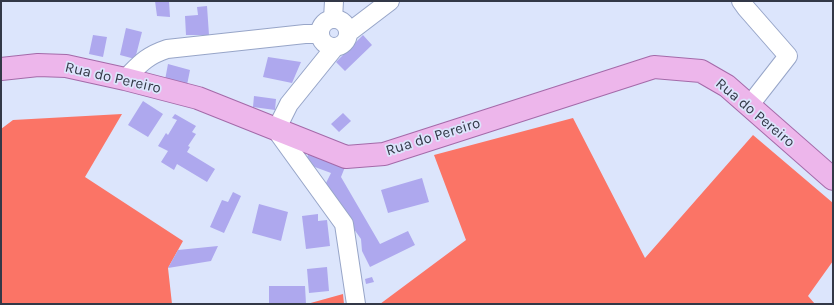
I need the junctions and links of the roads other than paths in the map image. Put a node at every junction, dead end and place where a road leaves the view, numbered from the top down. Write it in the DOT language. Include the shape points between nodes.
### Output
graph roads {
  1 [pos="334,1"];
  2 [pos="390,1"];
  3 [pos="741,1"];
  4 [pos="333,19"];
  5 [pos="348,33"];
  6 [pos="320,34"];
  7 [pos="335,47"];
  8 [pos="1,69"];
  9 [pos="125,79"];
  10 [pos="748,106"];
  11 [pos="276,130"];
  12 [pos="833,179"];
  13 [pos="356,304"];
  1 -- 4 [label="street"];
  2 -- 5 [label="street"];
  3 -- 10 [label="street" via="788,56"];
  4 -- 5 [label="street" via="345,25"];
  4 -- 6 [label="street" via="325,22"];
  5 -- 7 [label="street" via="346,41"];
  6 -- 7 [label="street" via="323,42"];
  6 -- 9 [label="street" via="167,49 150,55"];
  7 -- 11 [label="street" via="289,104"];
  8 -- 9 [label="main road, Rua do Pereiro" via="38,65 66,66"];
  9 -- 11 [label="main road, Rua do Pereiro" via="198,98"];
  10 -- 11 [label="main road, Rua do Pereiro" via="727,86 701,71 654,67 384,154 346,157"];
  10 -- 12 [label="main road, Rua do Pereiro"];
  11 -- 13 [label="street" via="344,224"];
}
